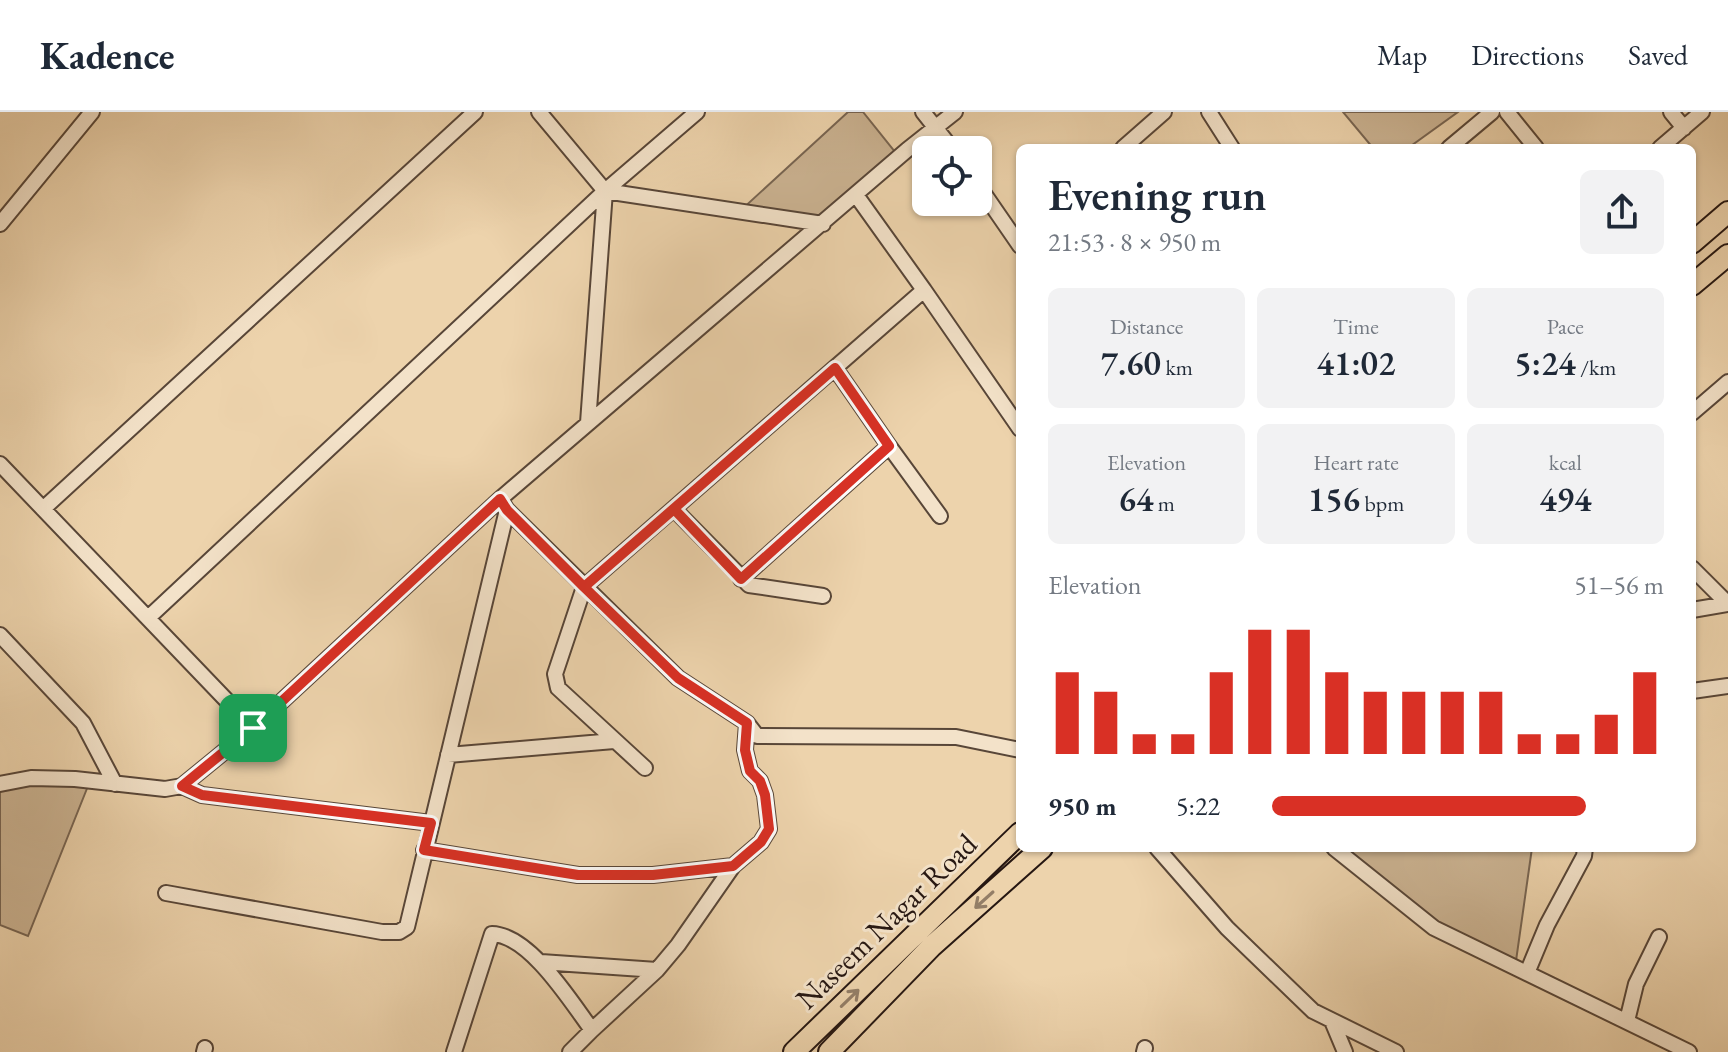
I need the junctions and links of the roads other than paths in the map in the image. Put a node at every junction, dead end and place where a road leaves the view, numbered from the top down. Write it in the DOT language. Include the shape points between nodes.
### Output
graph roads {
  1 [pos="92,112"];
  2 [pos="475,112"];
  3 [pos="539,112"];
  4 [pos="697,112"];
  5 [pos="923,112"];
  6 [pos="955,112"];
  7 [pos="1164,112"];
  8 [pos="1209,112"];
  9 [pos="1492,112"];
  10 [pos="1507,112"];
  11 [pos="1671,112"];
  12 [pos="1702,112"];
  13 [pos="937,128"];
  14 [pos="1684,128"];
  15 [pos="943,136"];
  16 [pos="1128,144"];
  17 [pos="1229,144"];
  18 [pos="1454,144"];
  19 [pos="1533,144"];
  20 [pos="1665,144"];
  21 [pos="605,191"];
  22 [pos="856,195"];
  23 [pos="992,203"];
  24 [pos="1728,212"];
  25 [pos="0,224"];
  26 [pos="823,224"];
  27 [pos="1016,234"];
  28 [pos="1696,240"];
  29 [pos="1728,255"];
  30 [pos="1696,282"];
  31 [pos="924,290"];
  32 [pos="835,368"];
  33 [pos="1728,382"];
  34 [pos="1696,410"];
  35 [pos="588,423"];
  36 [pos="1016,423"];
  37 [pos="889,446"];
  38 [pos="0,464"];
  39 [pos="503,505"];
  40 [pos="43,509"];
  41 [pos="674,509"];
  42 [pos="940,516"];
  43 [pos="1696,572"];
  44 [pos="741,579"];
  45 [pos="584,587"];
  46 [pos="823,596"];
  47 [pos="1728,604"];
  48 [pos="1696,609"];
  49 [pos="148,618"];
  50 [pos="0,635"];
  51 [pos="1728,686"];
  52 [pos="1696,690"];
  53 [pos="747,723"];
  54 [pos="253,728"];
  55 [pos="614,741"];
  56 [pos="1016,749"];
  57 [pos="448,755"];
  58 [pos="645,768"];
  59 [pos="0,784"];
  60 [pos="115,784"];
  61 [pos="182,786"];
  62 [pos="431,823"];
  63 [pos="1016,837"];
  64 [pos="424,850"];
  65 [pos="1038,852"];
  66 [pos="1160,852"];
  67 [pos="1339,852"];
  68 [pos="1584,852"];
  69 [pos="733,866"];
  70 [pos="166,893"];
  71 [pos="1659,937"];
  72 [pos="541,962"];
  73 [pos="657,970"];
  74 [pos="1527,973"];
  75 [pos="1332,1021"];
  76 [pos="1627,1021"];
  77 [pos="592,1030"];
  78 [pos="454,1052"];
  79 [pos="570,1052"];
  80 [pos="794,1052"];
  81 [pos="829,1052"];
  82 [pos="1345,1052"];
  83 [pos="1396,1052"];
  84 [pos="1689,1052"];
  1 -- 25 [label="street"];
  2 -- 40 [label="street"];
  3 -- 21 [label="street"];
  4 -- 21 [label="street"];
  5 -- 13 [label="street"];
  6 -- 13 [label="street"];
  7 -- 16 [label="street"];
  8 -- 17 [label="street"];
  9 -- 18 [label="street"];
  10 -- 19 [label="street"];
  11 -- 14 [label="street"];
  12 -- 14 [label="street"];
  13 -- 15 [label="street"];
  13 -- 22 [label="street"];
  14 -- 20 [label="street"];
  21 -- 26 [label="street"];
  21 -- 35 [label="street"];
  21 -- 49 [label="street"];
  22 -- 26 [label="street"];
  22 -- 31 [label="street"];
  23 -- 27 [label="street"];
  24 -- 28 [label="main road"];
  26 -- 35 [label="street"];
  29 -- 30 [label="main road"];
  31 -- 32 [label="street"];
  31 -- 36 [label="street"];
  32 -- 37 [label="street"];
  32 -- 41 [label="street"];
  33 -- 34 [label="street"];
  35 -- 39 [label="street"];
  37 -- 42 [label="street"];
  37 -- 44 [label="street"];
  38 -- 40 [label="street"];
  39 -- 45 [label="street"];
  39 -- 54 [label="street"];
  39 -- 57 [label="street"];
  40 -- 49 [label="street"];
  41 -- 44 [label="street"];
  41 -- 45 [label="street"];
  43 -- 47 [label="street"];
  44 -- 46 [label="street" via="759,587"];
  45 -- 53 [label="street" via="678,678"];
  45 -- 55 [label="street" via="555,674 567,699"];
  47 -- 48 [label="street"];
  49 -- 54 [label="street"];
  50 -- 60 [label="street" via="83,723"];
  51 -- 52 [label="street"];
  53 -- 56 [label="street" via="757,736 956,737"];
  53 -- 69 [label="street" via="745,750 765,795 769,829"];
  54 -- 61 [label="street"];
  55 -- 57 [label="street"];
  55 -- 58 [label="street"];
  57 -- 62 [label="street"];
  59 -- 60 [label="street" via="31,778"];
  60 -- 61 [label="street"];
  61 -- 62 [label="street" via="202,795"];
  62 -- 64 [label="street"];
  80 -- 63 [label="main road, Naseem Nagar Road, one-way"];
  64 -- 69 [label="street" via="578,875 653,875"];
  64 -- 70 [label="street" via="407,927 399,932"];
  65 -- 81 [label="main road, Naseem Nagar Road, one-way" via="932,946"];
  66 -- 75 [label="street" via="1227,928 1313,1011"];
  67 -- 74 [label="street" via="1434,928"];
  68 -- 74 [label="street"];
  69 -- 73 [label="street"];
  71 -- 76 [label="street" via="1636,984"];
  72 -- 73 [label="street"];
  72 -- 77 [label="street"];
  72 -- 78 [label="street" via="503,934 492,934"];
  73 -- 77 [label="street"];
  74 -- 76 [label="street"];
  75 -- 82 [label="street"];
  75 -- 83 [label="street"];
  76 -- 84 [label="street"];
  77 -- 79 [label="street"];
}
